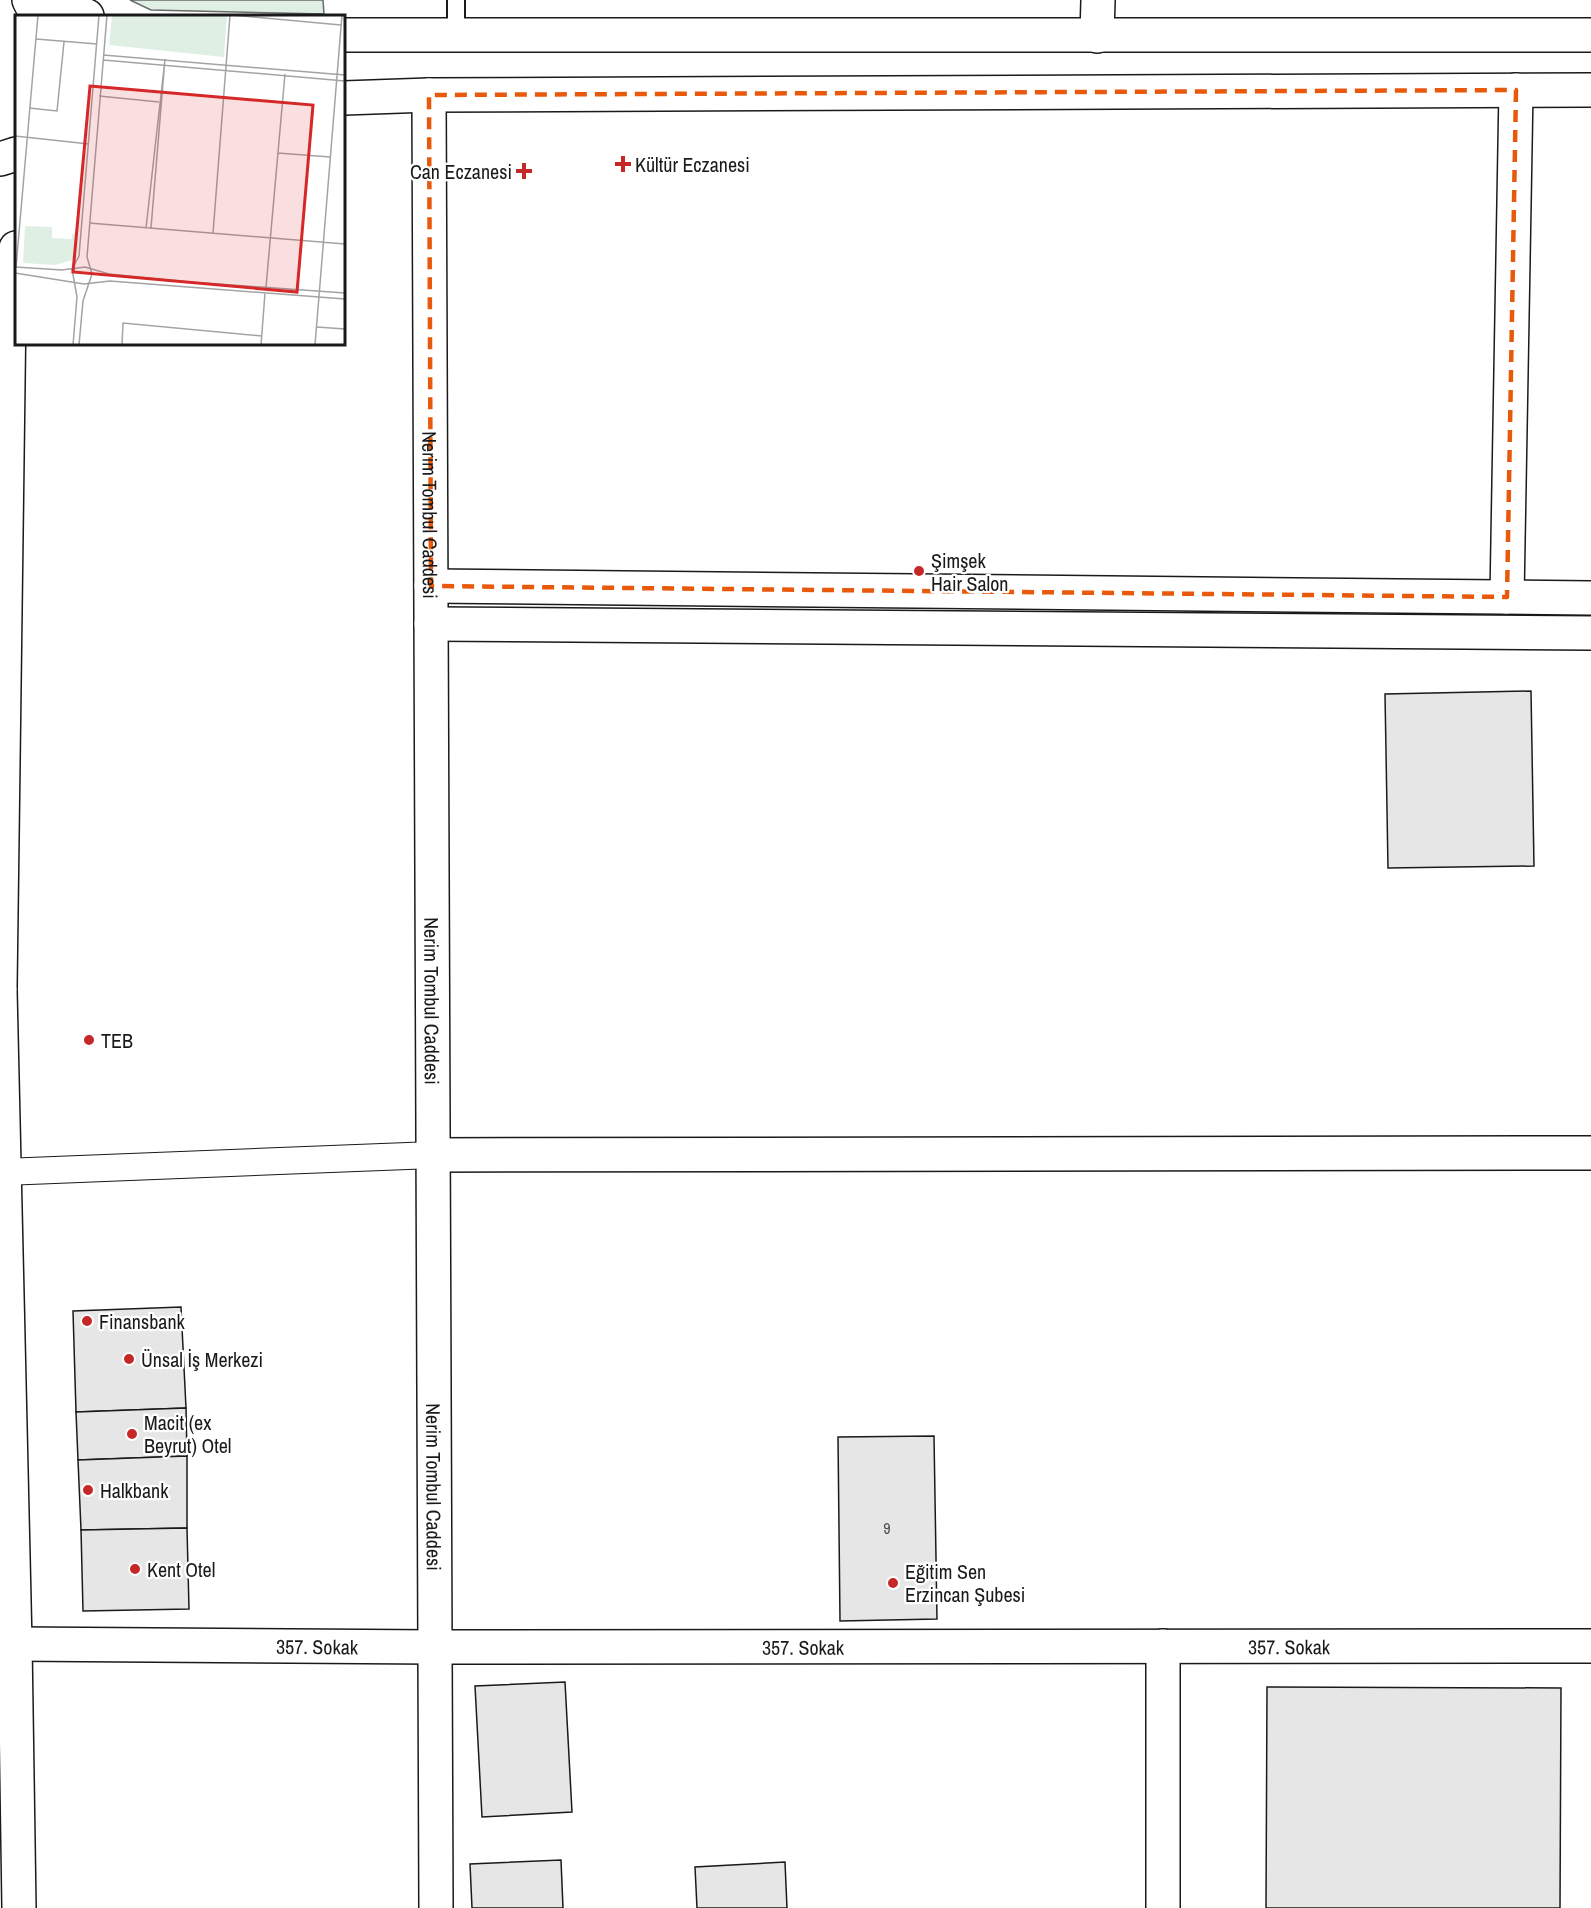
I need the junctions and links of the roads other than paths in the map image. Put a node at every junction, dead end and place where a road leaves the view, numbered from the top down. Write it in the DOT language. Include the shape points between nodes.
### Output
graph roads {
  1 [pos="29,0"];
  2 [pos="51,0"];
  3 [pos="456,0"];
  4 [pos="1098,0"];
  5 [pos="36,15"];
  6 [pos="85,15"];
  7 [pos="345,35"];
  8 [pos="456,35"];
  9 [pos="1591,35"];
  10 [pos="1097,36"];
  11 [pos="1516,90"];
  12 [pos="1591,90"];
  13 [pos="429,95"];
  14 [pos="345,98"];
  15 [pos="15,154"];
  16 [pos="0,159"];
  17 [pos="15,256"];
  18 [pos="431,586"];
  19 [pos="1507,597"];
  20 [pos="1591,598"];
  21 [pos="431,624"];
  22 [pos="1591,633"];
  23 [pos="0,989"];
  24 [pos="1591,1153"];
  25 [pos="433,1155"];
  26 [pos="4,1172"];
  27 [pos="15,1644"];
  28 [pos="1163,1646"];
  29 [pos="1591,1646"];
  30 [pos="435,1647"];
  31 [pos="19,1908"];
  32 [pos="436,1908"];
  33 [pos="1163,1908"];
  1 -- 5 [label="street"];
  2 -- 6 [label="street"];
  3 -- 8 [label="lane"];
  4 -- 10 [label="street"];
  7 -- 8 [label="street"];
  8 -- 10 [label="street"];
  9 -- 10 [label="street"];
  11 -- 12 [label="street"];
  11 -- 13 [label="street"];
  11 -- 19 [label="street"];
  13 -- 14 [label="street"];
  13 -- 18 [label="street, Nerim Tombul Caddesi"];
  15 -- 16 [label="street"];
  17 -- 23 [label="street" via="9,307"];
  18 -- 19 [label="street"];
  18 -- 21 [label="street, Nerim Tombul Caddesi"];
  19 -- 20 [label="street"];
  21 -- 22 [label="street"];
  21 -- 25 [label="street, Nerim Tombul Caddesi"];
  23 -- 26 [label="street"];
  24 -- 25 [label="street"];
  25 -- 26 [label="street"];
  25 -- 30 [label="street, Nerim Tombul Caddesi"];
  26 -- 27 [label="street"];
  27 -- 30 [label="street, 357. Sokak"];
  27 -- 31 [label="street"];
  28 -- 29 [label="street, 357. Sokak"];
  28 -- 30 [label="street, 357. Sokak"];
  28 -- 33 [label="street"];
  30 -- 32 [label="street, Nerim Tombul Caddesi"];
}
